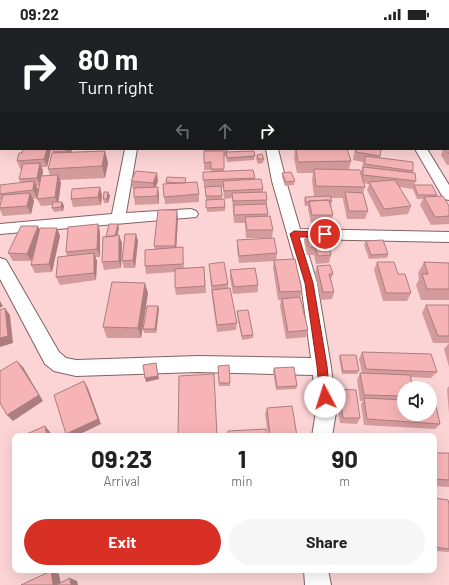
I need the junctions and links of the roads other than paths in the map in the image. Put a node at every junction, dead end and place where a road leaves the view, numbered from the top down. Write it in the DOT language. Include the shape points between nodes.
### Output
graph roads {
  1 [pos="131,150"];
  2 [pos="272,150"];
  3 [pos="422,150"];
  4 [pos="449,196"];
  5 [pos="191,214"];
  6 [pos="118,218"];
  7 [pos="0,229"];
  8 [pos="294,234"];
  9 [pos="449,237"];
  10 [pos="0,264"];
  11 [pos="322,366"];
  12 [pos="322,433"];
  13 [pos="316,573"];
  14 [pos="318,585"];
  1 -- 6 [label="street"];
  2 -- 8 [label="street"];
  3 -- 4 [label="street"];
  5 -- 6 [label="street"];
  6 -- 7 [label="street"];
  8 -- 9 [label="street"];
  8 -- 11 [label="street" via="309,283"];
  10 -- 11 [label="street" via="52,358 61,365 76,368 198,364"];
  11 -- 12 [label="street" via="326,412"];
  13 -- 14 [label="street"];
}
